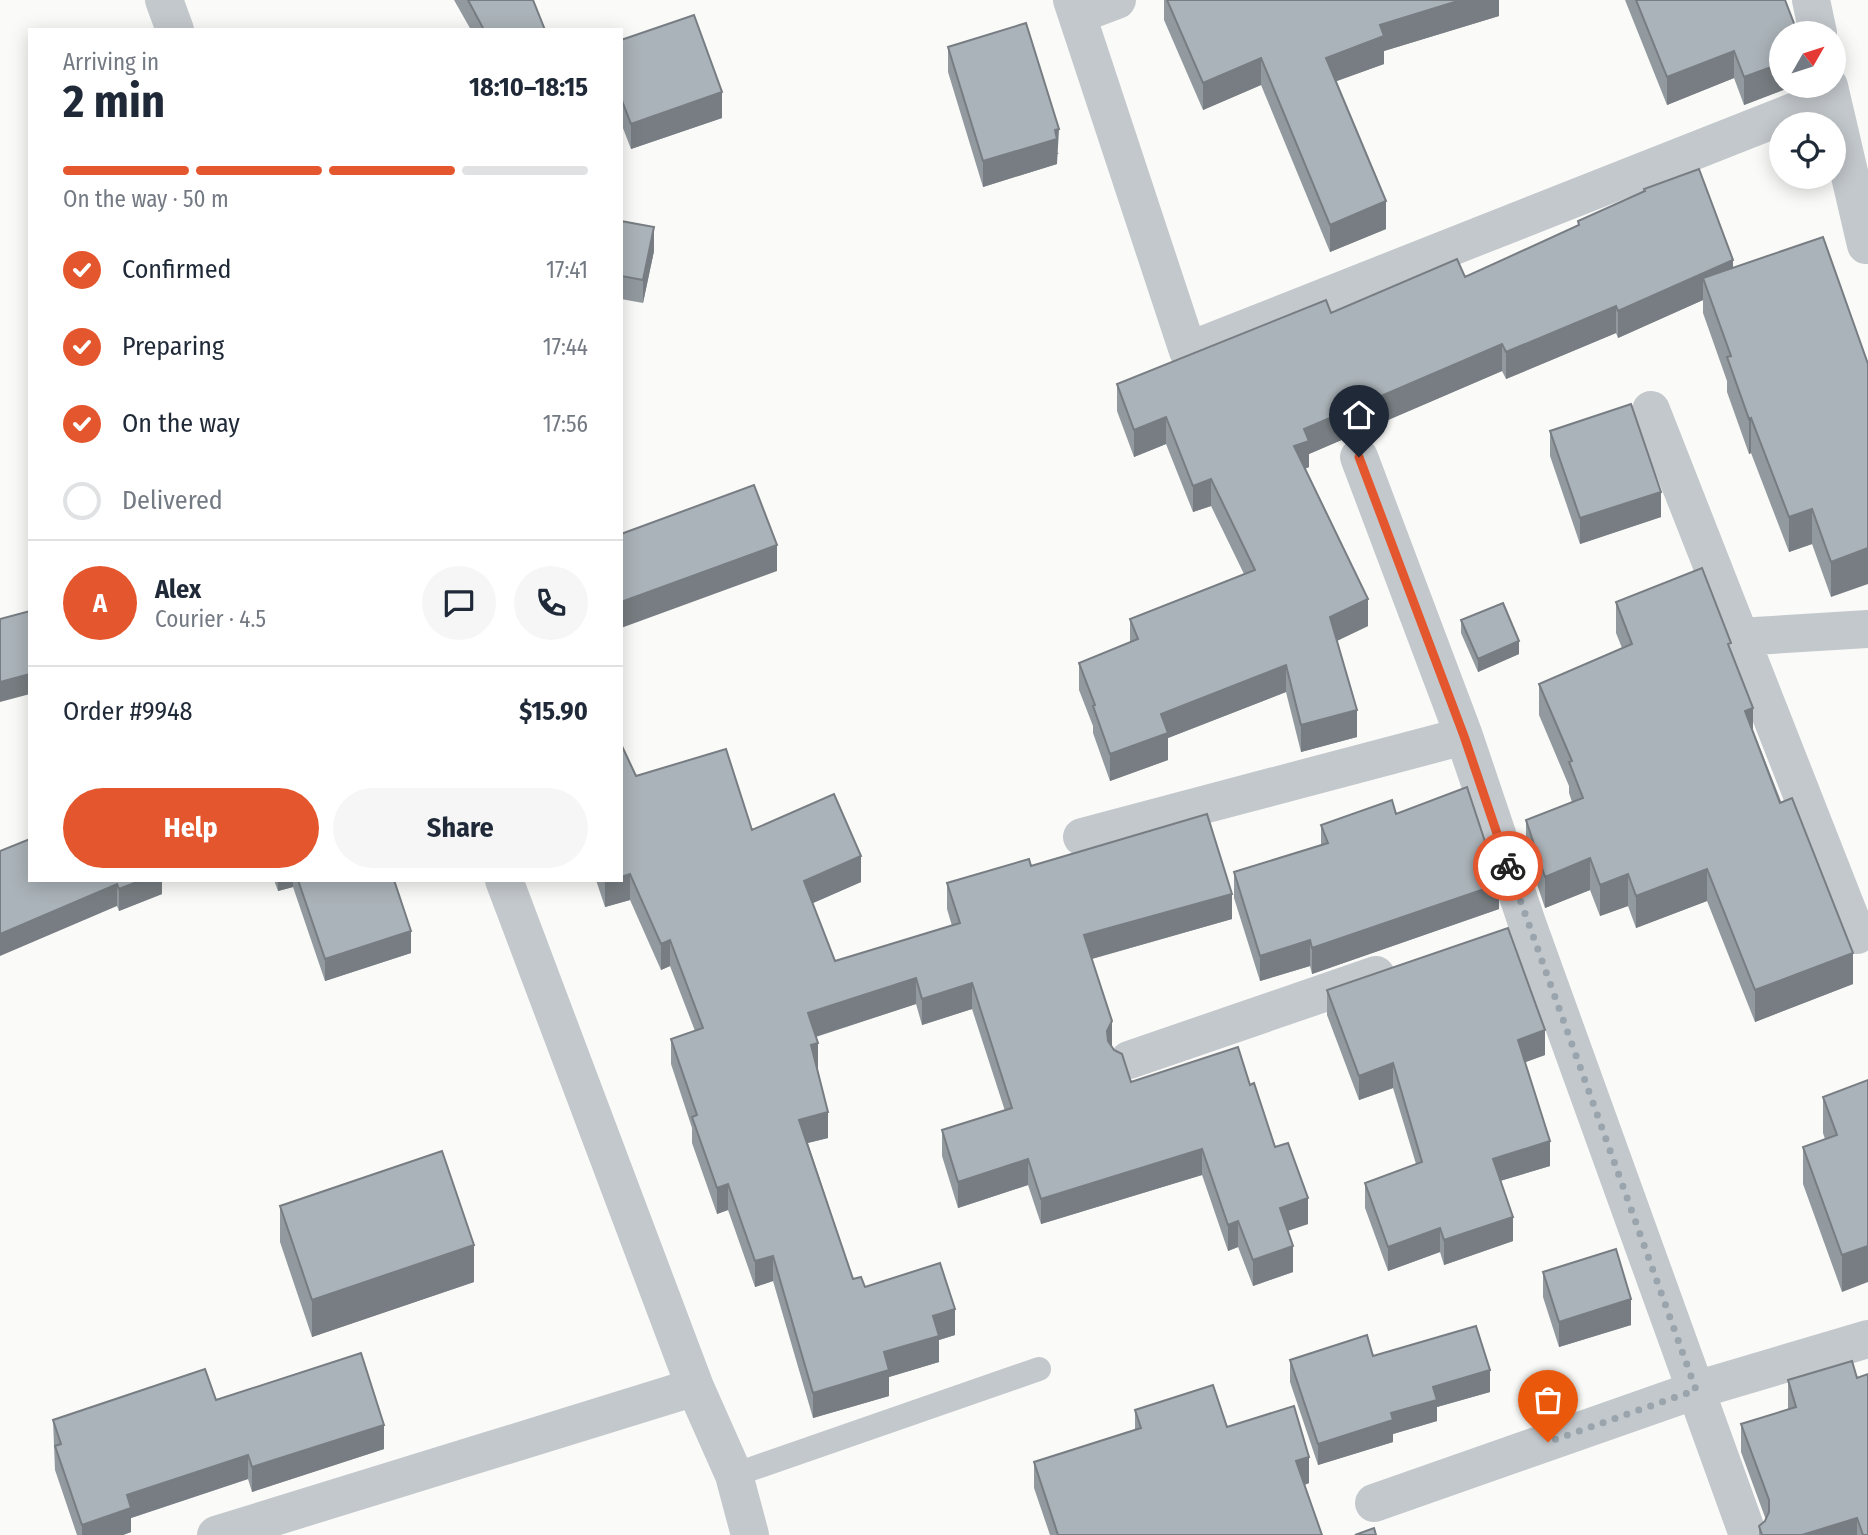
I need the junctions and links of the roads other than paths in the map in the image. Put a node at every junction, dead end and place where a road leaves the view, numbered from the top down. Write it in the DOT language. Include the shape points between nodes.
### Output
graph roads {
  1 [pos="164,0"];
  2 [pos="1117,0"];
  3 [pos="1811,0"];
  4 [pos="1075,7"];
  5 [pos="1815,21"];
  6 [pos="175,28"];
  7 [pos="1815,98"];
  8 [pos="1831,98"];
  9 [pos="1866,246"];
  10 [pos="1651,410"];
  11 [pos="1359,457"];
  12 [pos="1868,629"];
  13 [pos="1738,636"];
  14 [pos="1464,736"];
  15 [pos="1082,837"];
  16 [pos="505,882"];
  17 [pos="1527,923"];
  18 [pos="1857,935"];
  19 [pos="1489,937"];
  20 [pos="1412,963"];
  21 [pos="1129,1060"];
  22 [pos="1868,1339"];
  23 [pos="1039,1369"];
  24 [pos="695,1387"];
  25 [pos="1696,1390"];
  26 [pos="734,1475"];
  27 [pos="1374,1503"];
  28 [pos="216,1535"];
  29 [pos="750,1535"];
  30 [pos="1748,1535"];
  1 -- 6 [label="street"];
  2 -- 4 [label="street"];
  3 -- 5 [label="street"];
  4 -- 7 [label="street" via="1188,351"];
  8 -- 9 [label="street"];
  10 -- 13 [label="street"];
  11 -- 14 [label="street"];
  12 -- 13 [label="street"];
  13 -- 18 [label="street"];
  14 -- 15 [label="street"];
  14 -- 17 [label="street"];
  16 -- 24 [label="street"];
  17 -- 19 [label="street"];
  17 -- 25 [label="street"];
  20 -- 21 [label="street"];
  22 -- 25 [label="street"];
  23 -- 26 [label="lane"];
  24 -- 26 [label="street"];
  24 -- 28 [label="street"];
  25 -- 27 [label="street"];
  25 -- 30 [label="street"];
  26 -- 29 [label="street"];
}
